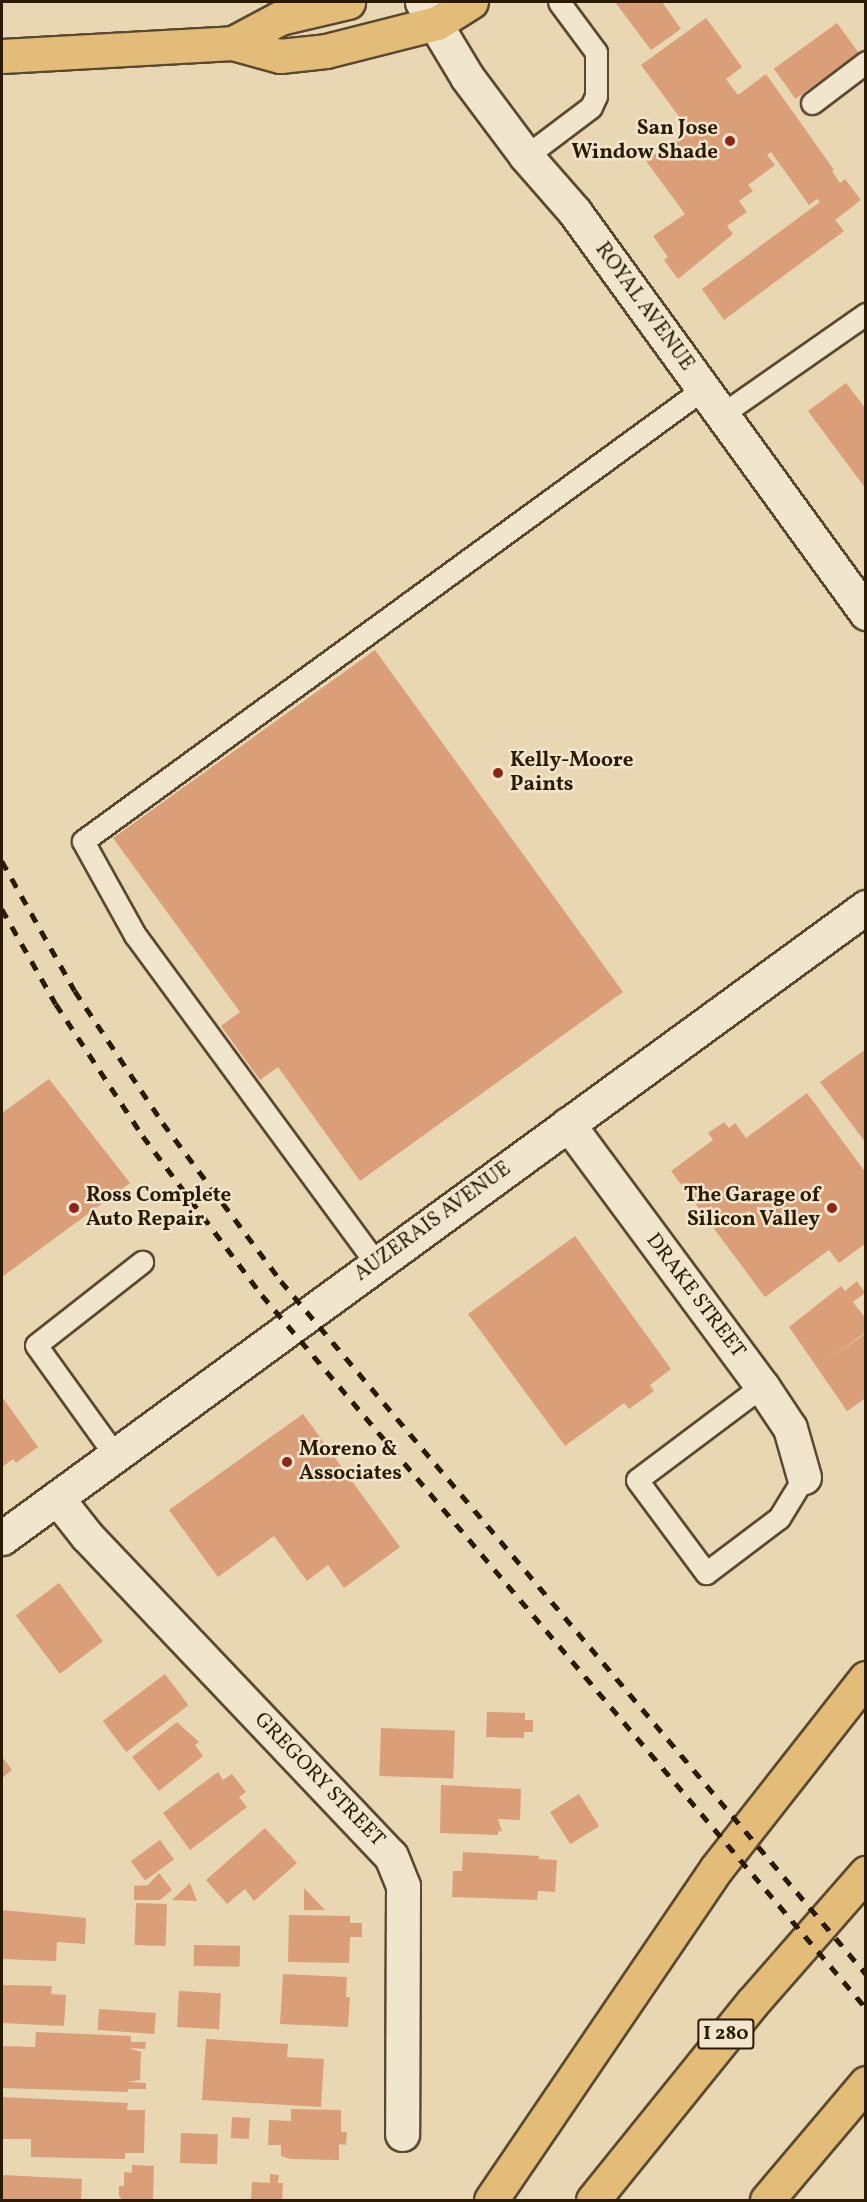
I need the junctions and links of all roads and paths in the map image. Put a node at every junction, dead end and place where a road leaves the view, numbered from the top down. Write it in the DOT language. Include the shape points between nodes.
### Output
graph roads {
  1 [pos="348,2"];
  2 [pos="471,2"];
  3 [pos="559,2"];
  4 [pos="430,12"];
  5 [pos="233,42"];
  6 [pos="2,56"];
  7 [pos="866,62"];
  8 [pos="812,103"];
  9 [pos="526,156"];
  10 [pos="866,314"];
  11 [pos="712,402"];
  12 [pos="866,614"];
  13 [pos="866,907"];
  14 [pos="568,1124"];
  15 [pos="142,1262"];
  16 [pos="376,1263"];
  17 [pos="762,1386"];
  18 [pos="115,1455"];
  19 [pos="804,1477"];
  20 [pos="57,1498"];
  21 [pos="2,1538"];
  22 [pos="866,1678"];
  23 [pos="866,1873"];
  24 [pos="866,2083"];
  25 [pos="402,2134"];
  26 [pos="491,2200"];
  27 [pos="593,2200"];
  28 [pos="767,2200"];
  1 -- 5 [label="main road" via="280,18"];
  2 -- 4 [label="main road"];
  3 -- 9 [label="lane" via="596,52 596,96 591,107"];
  4 -- 5 [label="main road" via="360,44 280,56"];
  4 -- 9 [label="street, ROYAL AVENUE" via="467,77"];
  5 -- 6 [label="main road"];
  7 -- 8 [label="lane"];
  9 -- 11 [label="street, ROYAL AVENUE" via="574,211"];
  10 -- 11 [label="lane"];
  11 -- 12 [label="street, ROYAL AVENUE"];
  11 -- 16 [label="lane" via="417,595 82,841 135,935"];
  13 -- 14 [label="street, AUZERAIS AVENUE"];
  14 -- 16 [label="street, AUZERAIS AVENUE"];
  14 -- 17 [label="street, DRAKE STREET"];
  15 -- 18 [label="lane" via="36,1346"];
  16 -- 18 [label="street, AUZERAIS AVENUE"];
  17 -- 19 [label="street, DRAKE STREET" via="790,1428"];
  17 -- 19 [label="lane" via="637,1480 706,1573 779,1518"];
  18 -- 20 [label="street, AUZERAIS AVENUE"];
  20 -- 21 [label="street, AUZERAIS AVENUE"];
  20 -- 25 [label="street, GREGORY STREET" via="87,1536 391,1856 403,1886"];
  22 -- 26 [label="main road" via="716,1869"];
  23 -- 27 [label="main road, I 280" via="752,2003"];
  24 -- 28 [label="main road"];
}
